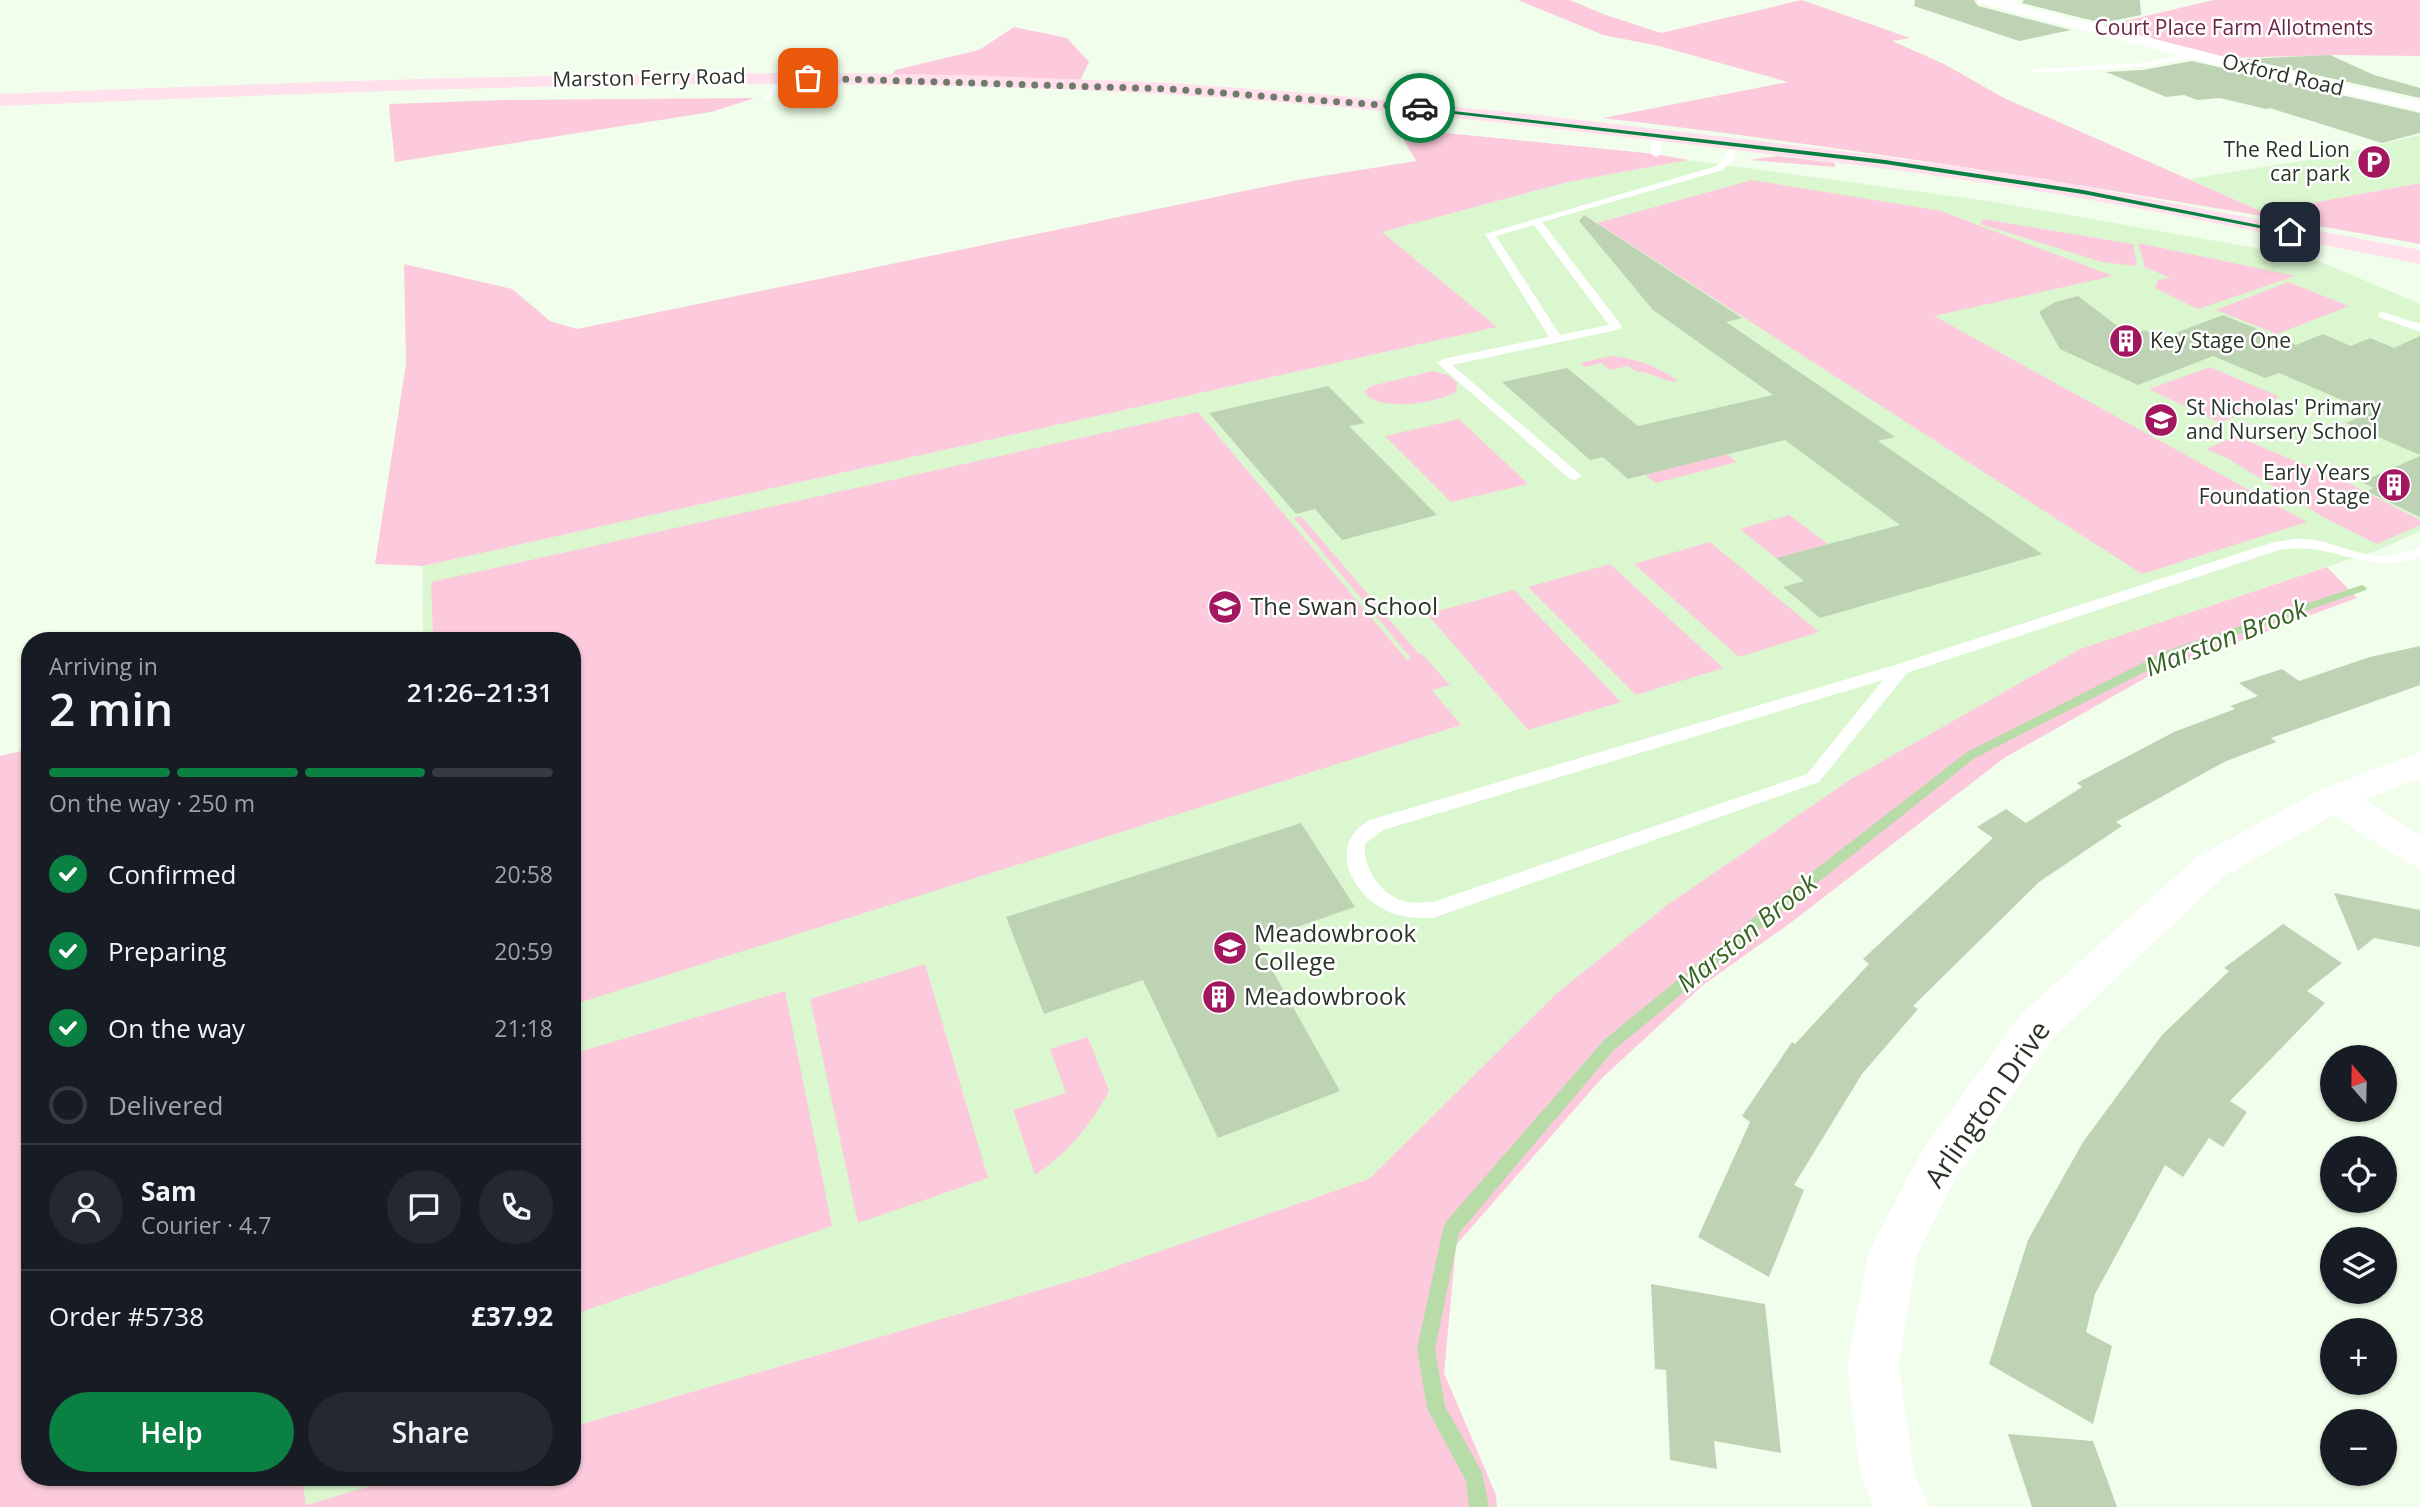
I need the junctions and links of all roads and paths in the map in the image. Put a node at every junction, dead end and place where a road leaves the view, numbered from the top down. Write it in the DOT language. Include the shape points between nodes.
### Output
graph roads {
  1 [pos="1984,0"];
  2 [pos="2010,2"];
  3 [pos="2194,55"];
  4 [pos="2035,71"];
  5 [pos="782,77"];
  6 [pos="766,98"];
  7 [pos="0,100"];
  8 [pos="2420,106"];
  9 [pos="1734,144"];
  10 [pos="1536,221"];
  11 [pos="2420,257"];
  12 [pos="2383,315"];
  13 [pos="2420,328"];
  14 [pos="1538,343"];
  15 [pos="1575,475"];
  16 [pos="2420,551"];
  17 [pos="1901,669"];
  18 [pos="2420,764"];
  19 [pos="2335,798"];
  20 [pos="2420,853"];
  21 [pos="1901,1507"];
  1 -- 2 [label="street, Oxford Road"];
  2 -- 3 [label="street, Oxford Road"];
  3 -- 4 [label="lane" via="2143,65"];
  3 -- 8 [label="street, Oxford Road"];
  5 -- 6 [label="lane"];
  5 -- 7 [label="main road, Marston Ferry Road" via="566,79"];
  5 -- 9 [label="main road, Marston Ferry Road" via="1265,94 1508,117 1657,144"];
  9 -- 10 [label="lane" via="1720,169"];
  9 -- 11 [label="main road, Marston Ferry Road" via="2083,192"];
  10 -- 14 [label="lane" via="1490,234 1556,339"];
  10 -- 14 [label="lane" via="1617,327"];
  12 -- 13 [label="lane"];
  14 -- 15 [label="lane" via="1443,363"];
  16 -- 17 [label="lane" via="2398,561 2367,560 2319,544 2276,545"];
  17 -- 17 [label="lane" via="1377,825 1362,834 1355,847 1361,875 1399,908 1433,911 1813,778"];
  18 -- 19 [label="street, Arlington Drive"];
  19 -- 20 [label="street"];
  19 -- 21 [label="street, Arlington Drive" via="2210,867 2036,1027 1939,1164 1893,1251 1873,1366 1887,1472"];
}
